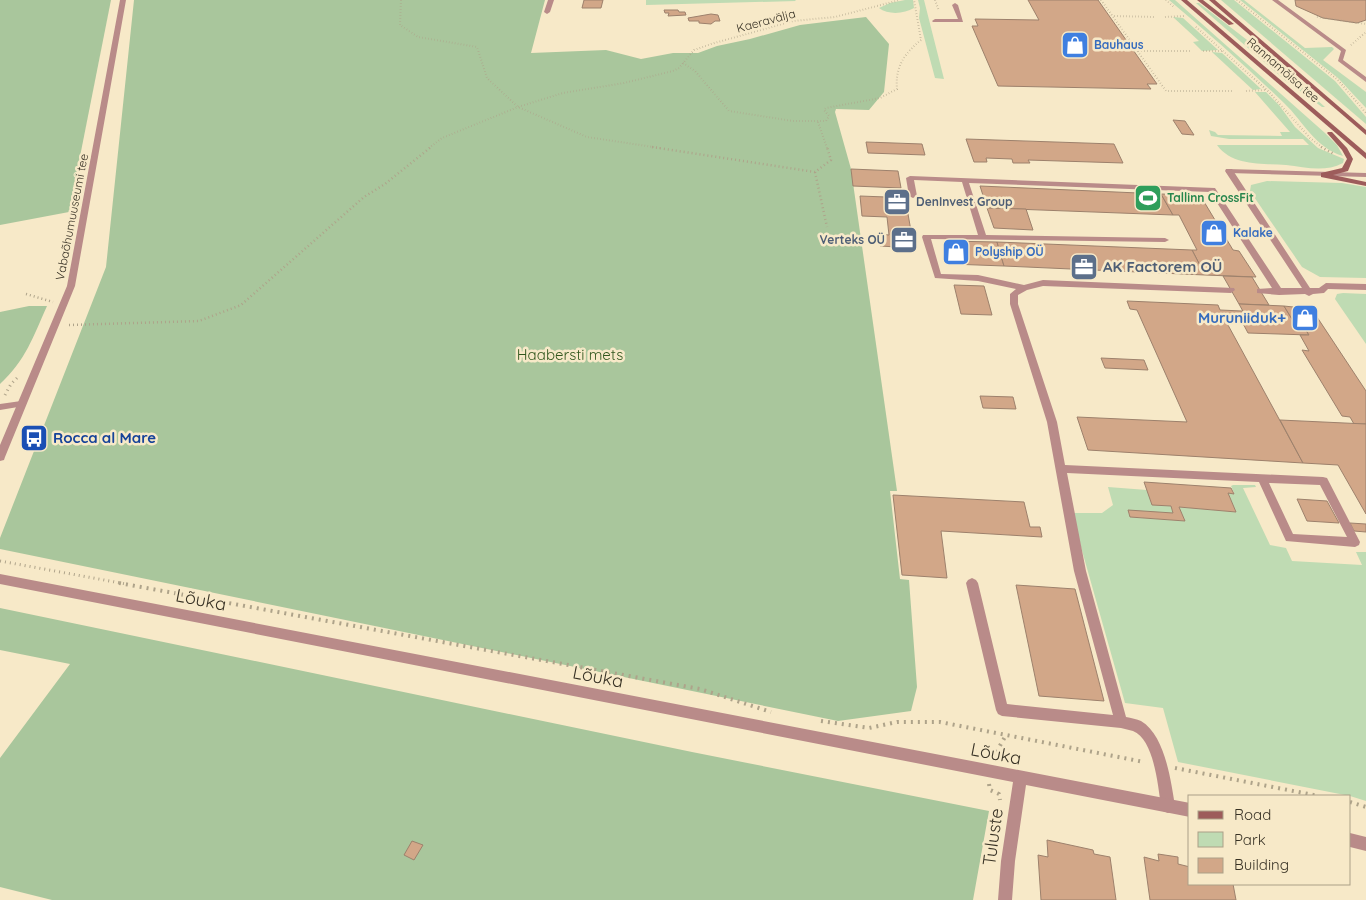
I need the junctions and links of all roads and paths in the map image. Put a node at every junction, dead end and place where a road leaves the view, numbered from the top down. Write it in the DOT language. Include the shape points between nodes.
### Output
graph roads {
  1 [pos="123,0"];
  2 [pos="401,0"];
  3 [pos="551,0"];
  4 [pos="900,0"];
  5 [pos="914,0"];
  6 [pos="1101,0"];
  7 [pos="1166,0"];
  8 [pos="1184,0"];
  9 [pos="1200,0"];
  10 [pos="1212,0"];
  11 [pos="1237,0"];
  12 [pos="1275,0"];
  13 [pos="955,5"];
  14 [pos="547,12"];
  15 [pos="1114,16"];
  16 [pos="1165,16"];
  17 [pos="1184,16"];
  18 [pos="1155,17"];
  19 [pos="935,21"];
  20 [pos="1366,32"];
  21 [pos="1348,47"];
  22 [pos="1138,51"];
  23 [pos="1203,51"];
  24 [pos="1223,51"];
  25 [pos="1272,51"];
  26 [pos="1192,52"];
  27 [pos="684,63"];
  28 [pos="1366,80"];
  29 [pos="1267,90"];
  30 [pos="1234,91"];
  31 [pos="1246,91"];
  32 [pos="518,107"];
  33 [pos="1366,113"];
  34 [pos="818,122"];
  35 [pos="1329,124"];
  36 [pos="1366,133"];
  37 [pos="1340,157"];
  38 [pos="1366,157"];
  39 [pos="815,172"];
  40 [pos="1324,175"];
  41 [pos="1366,175"];
  42 [pos="966,180"];
  43 [pos="1366,184"];
  44 [pos="913,196"];
  45 [pos="827,227"];
  46 [pos="983,238"];
  47 [pos="1165,240"];
  48 [pos="1366,287"];
  49 [pos="1024,288"];
  50 [pos="1231,290"];
  51 [pos="1260,291"];
  52 [pos="1278,292"];
  53 [pos="1309,293"];
  54 [pos="26,294"];
  55 [pos="55,298"];
  56 [pos="53,302"];
  57 [pos="50,309"];
  58 [pos="55,326"];
  59 [pos="20,375"];
  60 [pos="2,402"];
  61 [pos="21,404"];
  62 [pos="0,457"];
  63 [pos="1060,468"];
  64 [pos="1262,478"];
  65 [pos="0,561"];
  66 [pos="0,579"];
  67 [pos="972,583"];
  68 [pos="781,715"];
  69 [pos="820,721"];
  70 [pos="1121,722"];
  71 [pos="1160,765"];
  72 [pos="1020,778"];
  73 [pos="1314,795"];
  74 [pos="1351,802"];
  75 [pos="1168,806"];
  76 [pos="1366,807"];
  77 [pos="1188,810"];
  78 [pos="1351,840"];
  79 [pos="1366,844"];
  80 [pos="1005,900"];
  1 -- 58 [label="street, Vabaõhumuuseumi tee" via="71,286"];
  2 -- 32 [label="path" via="400,25 418,36 477,47 487,78"];
  3 -- 14 [label="street"];
  4 -- 27 [label="path, Kaeravälja" via="835,17 793,21 694,50"];
  5 -- 34 [label="path" via="921,40 904,54 895,77 897,89 875,100 826,108 826,121"];
  6 -- 15 [label="path"];
  7 -- 17 [label="path"];
  8 -- 35 [label="main road, Rannamõisa tee"];
  9 -- 25 [label="main road"];
  10 -- 25 [label="main road, Rannamõisa tee"];
  11 -- 33 [label="path" via="1338,80"];
  12 -- 28 [label="street" via="1344,51 1340,60"];
  13 -- 19 [label="street" via="961,21"];
  15 -- 18 [label="path"];
  15 -- 22 [label="path"];
  16 -- 17 [label="path"];
  17 -- 24 [label="path"];
  20 -- 21 [label="path"];
  22 -- 26 [label="path"];
  22 -- 30 [label="path" via="1166,90"];
  23 -- 24 [label="path"];
  24 -- 29 [label="path"];
  25 -- 36 [label="main road, Rannamõisa tee"];
  27 -- 32 [label="path" via="673,71 658,75 563,93"];
  27 -- 34 [label="path" via="695,71 729,111"];
  29 -- 31 [label="path"];
  29 -- 37 [label="path" via="1316,144"];
  32 -- 39 [label="path" via="588,137"];
  32 -- 58 [label="path" via="442,138 364,197 241,305 198,321"];
  34 -- 39 [label="path" via="831,160"];
  35 -- 38 [label="main road, Rannamõisa tee"];
  35 -- 40 [label="main road" via="1331,134 1350,159 1345,168"];
  39 -- 45 [label="path"];
  40 -- 41 [label="street"];
  40 -- 43 [label="main road"];
  40 -- 53 [label="street" via="1228,171"];
  42 -- 44 [label="street" via="910,178"];
  42 -- 46 [label="street"];
  42 -- 52 [label="street" via="1212,190"];
  46 -- 47 [label="street"];
  46 -- 49 [label="street" via="926,237 938,276 978,278"];
  48 -- 53 [label="street" via="1326,286 1321,291"];
  49 -- 50 [label="street" via="1043,284"];
  49 -- 63 [label="street" via="1014,294 1014,304 1052,422"];
  51 -- 52 [label="street"];
  52 -- 53 [label="street"];
  54 -- 56 [label="path"];
  55 -- 56 [label="path"];
  56 -- 57 [label="path"];
  58 -- 61 [label="street, Vabaõhumuuseumi tee"];
  59 -- 60 [label="path"];
  60 -- 61 [label="street"];
  61 -- 62 [label="street, Vabaõhumuuseumi tee"];
  63 -- 64 [label="street"];
  63 -- 70 [label="street" via="1080,571"];
  64 -- 64 [label="street" via="1323,481 1355,542 1290,538"];
  65 -- 68 [label="path" via="700,689"];
  66 -- 72 [label="street, Lõuka"];
  67 -- 70 [label="street" via="1002,710"];
  69 -- 71 [label="path" via="869,728 897,722 940,722"];
  70 -- 71 [label="street" via="1137,726 1149,737"];
  71 -- 73 [label="path"];
  71 -- 75 [label="street"];
  72 -- 75 [label="street, Lõuka"];
  72 -- 80 [label="street, Tuluste"];
  74 -- 76 [label="path"];
  75 -- 77 [label="street, Lõuka"];
  78 -- 79 [label="street"];
}
